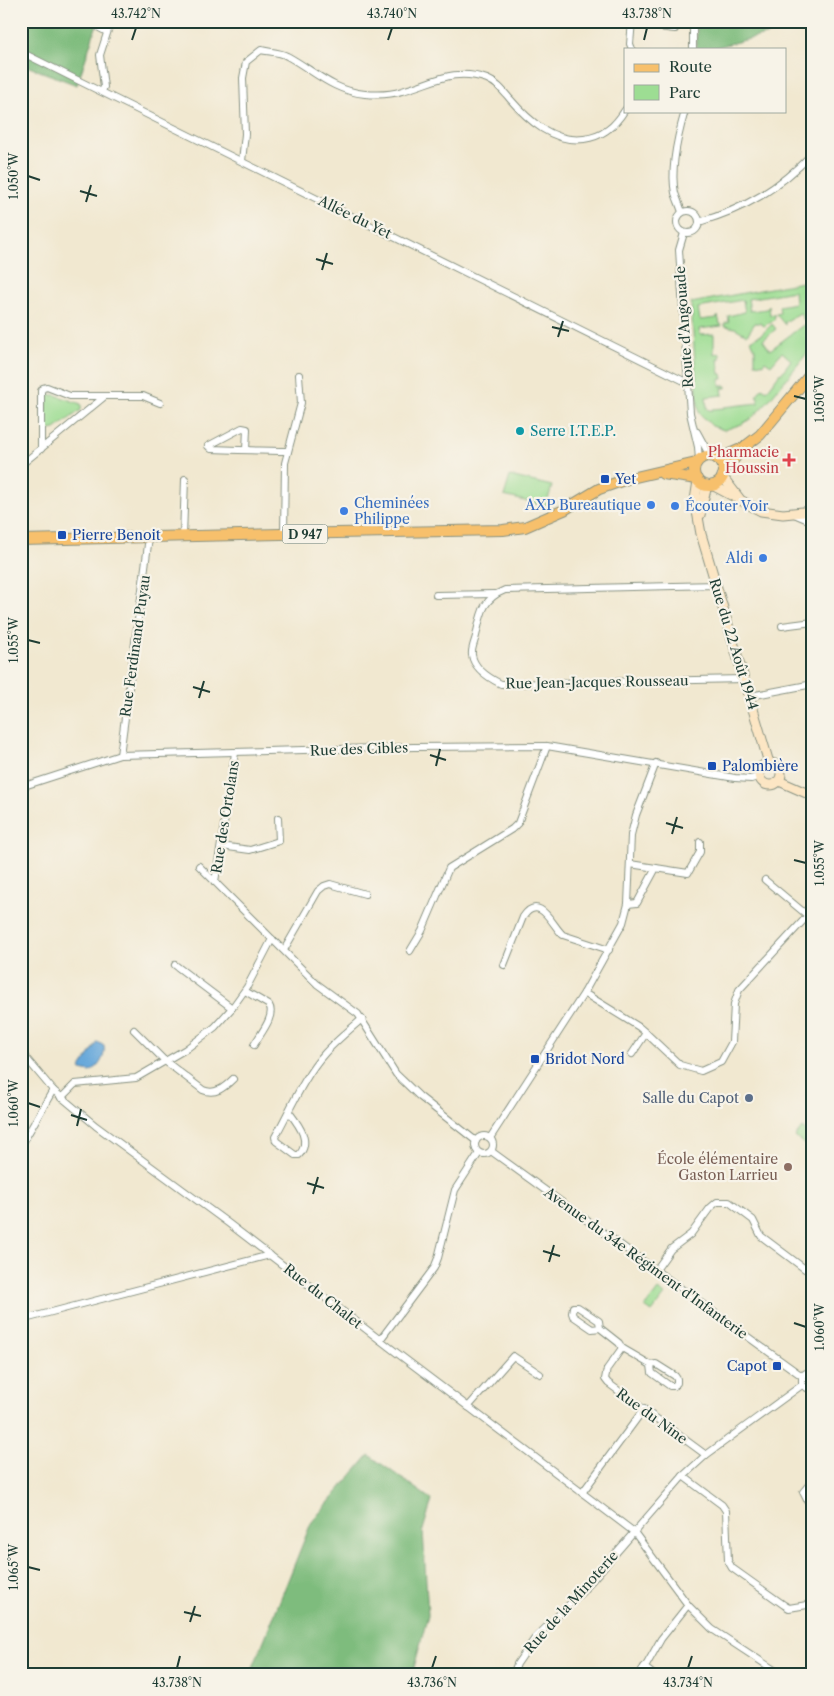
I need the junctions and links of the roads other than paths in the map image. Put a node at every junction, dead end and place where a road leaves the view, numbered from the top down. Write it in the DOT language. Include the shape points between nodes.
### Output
graph roads {
  1 [pos="86,21"];
  2 [pos="111,21"];
  3 [pos="693,21"];
  4 [pos="584,23"];
  5 [pos="632,23"];
  6 [pos="675,29"];
  7 [pos="108,32"];
  8 [pos="632,48"];
  9 [pos="693,48"];
  10 [pos="21,52"];
  11 [pos="102,92"];
  12 [pos="624,112"];
  13 [pos="685,112"];
  14 [pos="813,153"];
  15 [pos="242,161"];
  16 [pos="682,212"];
  17 [pos="699,222"];
  18 [pos="684,233"];
  19 [pos="813,371"];
  20 [pos="298,375"];
  21 [pos="688,383"];
  22 [pos="104,397"];
  23 [pos="160,403"];
  24 [pos="692,422"];
  25 [pos="42,449"];
  26 [pos="246,450"];
  27 [pos="288,451"];
  28 [pos="697,462"];
  29 [pos="21,465"];
  30 [pos="718,465"];
  31 [pos="652,473"];
  32 [pos="185,479"];
  33 [pos="703,483"];
  34 [pos="742,502"];
  35 [pos="813,511"];
  36 [pos="793,514"];
  37 [pos="813,522"];
  38 [pos="284,534"];
  39 [pos="149,537"];
  40 [pos="183,537"];
  41 [pos="21,540"];
  42 [pos="716,585"];
  43 [pos="496,594"];
  44 [pos="436,595"];
  45 [pos="813,622"];
  46 [pos="782,626"];
  47 [pos="744,680"];
  48 [pos="813,684"];
  49 [pos="750,696"];
  50 [pos="547,746"];
  51 [pos="235,753"];
  52 [pos="120,756"];
  53 [pos="656,763"];
  54 [pos="769,763"];
  55 [pos="758,777"];
  56 [pos="779,781"];
  57 [pos="21,787"];
  58 [pos="813,796"];
  59 [pos="278,818"];
  60 [pos="700,842"];
  61 [pos="221,846"];
  62 [pos="630,864"];
  63 [pos="199,866"];
  64 [pos="656,868"];
  65 [pos="765,880"];
  66 [pos="215,882"];
  67 [pos="365,894"];
  68 [pos="628,904"];
  69 [pos="813,910"];
  70 [pos="807,915"];
  71 [pos="272,939"];
  72 [pos="284,950"];
  73 [pos="609,950"];
  74 [pos="410,951"];
  75 [pos="175,965"];
  76 [pos="504,965"];
  77 [pos="245,990"];
  78 [pos="584,993"];
  79 [pos="232,1008"];
  80 [pos="362,1019"];
  81 [pos="134,1030"];
  82 [pos="646,1033"];
  83 [pos="254,1045"];
  84 [pos="21,1052"];
  85 [pos="632,1054"];
  86 [pos="165,1060"];
  87 [pos="233,1079"];
  88 [pos="53,1090"];
  89 [pos="61,1098"];
  90 [pos="289,1112"];
  91 [pos="490,1138"];
  92 [pos="476,1141"];
  93 [pos="21,1146"];
  94 [pos="490,1151"];
  95 [pos="479,1152"];
  96 [pos="270,1255"];
  97 [pos="805,1269"];
  98 [pos="656,1270"];
  99 [pos="21,1320"];
  100 [pos="600,1328"];
  101 [pos="380,1340"];
  102 [pos="622,1348"];
  103 [pos="651,1365"];
  104 [pos="540,1374"];
  105 [pos="813,1374"];
  106 [pos="802,1376"];
  107 [pos="802,1385"];
  108 [pos="813,1387"];
  109 [pos="468,1407"];
  110 [pos="644,1409"];
  111 [pos="706,1455"];
  112 [pos="683,1476"];
  113 [pos="813,1480"];
  114 [pos="582,1493"];
  115 [pos="813,1505"];
  116 [pos="634,1532"];
  117 [pos="813,1604"];
  118 [pos="688,1605"];
  119 [pos="644,1667"];
  120 [pos="513,1675"];
  121 [pos="638,1675"];
  122 [pos="654,1675"];
  123 [pos="782,1675"];
  1 -- 7 [label="street"];
  2 -- 7 [label="street"];
  3 -- 9 [label="street"];
  4 -- 5 [label="street"];
  5 -- 6 [label="street"];
  5 -- 8 [label="street"];
  7 -- 11 [label="street" via="100,54"];
  10 -- 11 [label="street, Allée du Yet"];
  11 -- 15 [label="street, Allée du Yet"];
  12 -- 15 [label="street" via="596,138 566,139 535,124 502,89 488,80 465,75 442,77 402,91 362,94 331,85 285,54 261,50 246,62 243,78 246,134"];
  13 -- 16 [label="street" via="674,157 675,192"];
  14 -- 17 [label="street" via="767,193"];
  15 -- 21 [label="street, Allée du Yet"];
  16 -- 17 [label="street" via="694,212"];
  16 -- 18 [label="street" via="676,221"];
  17 -- 18 [label="street" via="694,231"];
  18 -- 21 [label="street, Route d'Angouade" via="679,250"];
  19 -- 30 [label="main road" via="760,435 734,460"];
  20 -- 27 [label="street" via="301,403"];
  21 -- 24 [label="street, Route d'Angouade"];
  22 -- 23 [label="street" via="143,396"];
  22 -- 25 [label="street"];
  22 -- 25 [label="street" via="70,396 43,388"];
  24 -- 28 [label="street, Route d'Angouade" via="698,447"];
  24 -- 30 [label="street, Route d'Angouade"];
  25 -- 29 [label="street"];
  26 -- 26 [label="street" via="211,449 208,446 242,428 246,429"];
  26 -- 27 [label="street"];
  27 -- 38 [label="street"];
  28 -- 30 [label="main road"];
  28 -- 31 [label="main road, D 947"];
  28 -- 33 [label="main road" via="694,472"];
  30 -- 33 [label="main road" via="720,481"];
  30 -- 34 [label="street"];
  31 -- 33 [label="main road, D 947"];
  31 -- 38 [label="main road, D 947" via="599,489 564,510 525,527"];
  32 -- 40 [label="street"];
  33 -- 34 [label="street"];
  33 -- 42 [label="street, Rue du 22 Août 1944" via="695,500"];
  34 -- 36 [label="street" via="769,513"];
  35 -- 36 [label="street"];
  36 -- 37 [label="street"];
  38 -- 40 [label="main road, D 947"];
  39 -- 40 [label="main road, D 947"];
  39 -- 41 [label="main road, D 947"];
  39 -- 52 [label="street, Rue Ferdinand Puyau"];
  42 -- 43 [label="street" via="505,590"];
  42 -- 47 [label="street, Rue du 22 Août 1944"];
  43 -- 44 [label="street"];
  43 -- 47 [label="street, Rue Jean-Jacques Rousseau" via="481,613 472,654 486,677 501,684"];
  45 -- 46 [label="street"];
  47 -- 49 [label="street, Rue du 22 Août 1944"];
  48 -- 49 [label="street"];
  49 -- 54 [label="street, Rue du 22 Août 1944"];
  50 -- 51 [label="street, Rue des Cibles"];
  50 -- 53 [label="street, Rue des Cibles"];
  50 -- 74 [label="street" via="518,822 449,868"];
  51 -- 52 [label="street, Rue des Cibles"];
  51 -- 61 [label="street, Rue des Ortolans"];
  52 -- 57 [label="street, Rue des Cibles"];
  53 -- 55 [label="street, Rue des Cibles" via="735,778"];
  53 -- 62 [label="street" via="636,815 631,835"];
  54 -- 55 [label="street" via="762,766"];
  54 -- 56 [label="street" via="780,769"];
  55 -- 56 [label="street" via="767,785"];
  56 -- 58 [label="street"];
  59 -- 61 [label="street" via="279,841 250,850"];
  60 -- 64 [label="street" via="700,852 688,873"];
  61 -- 66 [label="street, Rue des Ortolans"];
  62 -- 64 [label="street"];
  62 -- 68 [label="street"];
  63 -- 66 [label="street"];
  64 -- 68 [label="street" via="637,903"];
  65 -- 70 [label="street"];
  66 -- 71 [label="street"];
  67 -- 72 [label="street" via="330,884 324,886"];
  68 -- 73 [label="street" via="624,923"];
  69 -- 70 [label="street"];
  70 -- 82 [label="street" via="739,990 734,1004 732,1042 721,1062 702,1071 680,1065"];
  71 -- 72 [label="street"];
  71 -- 77 [label="street"];
  72 -- 80 [label="street" via="317,984"];
  73 -- 76 [label="street" via="563,935 548,914 535,909 523,917"];
  73 -- 78 [label="street"];
  75 -- 79 [label="street"];
  77 -- 79 [label="street"];
  77 -- 83 [label="street" via="269,1005 272,1014"];
  78 -- 82 [label="street"];
  78 -- 91 [label="street"];
  79 -- 86 [label="street" via="215,1027"];
  80 -- 90 [label="street" via="323,1055"];
  80 -- 92 [label="street" via="396,1074"];
  81 -- 86 [label="street"];
  82 -- 85 [label="street"];
  84 -- 88 [label="street, Rue du Chalet"];
  86 -- 87 [label="street" via="208,1092 222,1090"];
  86 -- 89 [label="street" via="136,1078 75,1084"];
  88 -- 89 [label="street, Rue du Chalet"];
  88 -- 93 [label="street"];
  89 -- 96 [label="street, Rue du Chalet"];
  90 -- 90 [label="street" via="300,1126 304,1140 299,1155 276,1141 275,1137"];
  91 -- 92 [label="street" via="483,1136"];
  91 -- 94 [label="street" via="493,1145"];
  92 -- 95 [label="street"];
  94 -- 95 [label="street" via="485,1154"];
  94 -- 98 [label="street, Avenue du 34e Régiment d'Infanterie"];
  95 -- 101 [label="street" via="455,1190 436,1264"];
  96 -- 99 [label="street"];
  96 -- 101 [label="street, Rue du Chalet"];
  97 -- 98 [label="street" via="761,1236 753,1220 729,1202 717,1202 690,1234 671,1249"];
  98 -- 106 [label="street, Avenue du 34e Régiment d'Infanterie"];
  100 -- 102 [label="street"];
  101 -- 109 [label="street, Rue du Chalet"];
  102 -- 103 [label="street"];
  102 -- 110 [label="street, Rue du Nine" via="607,1369 605,1379"];
  104 -- 109 [label="street" via="513,1356"];
  105 -- 106 [label="street"];
  106 -- 107 [label="street"];
  107 -- 108 [label="street"];
  107 -- 111 [label="street, Rue de la Minoterie"];
  109 -- 114 [label="street, Rue du Chalet"];
  110 -- 111 [label="street, Rue du Nine"];
  110 -- 114 [label="street"];
  111 -- 112 [label="street, Rue de la Minoterie"];
  112 -- 116 [label="street, Rue de la Minoterie"];
  112 -- 117 [label="street" via="718,1501 726,1511 728,1561 732,1568 789,1608"];
  113 -- 115 [label="street" via="803,1492"];
  114 -- 116 [label="street, Rue du Chalet"];
  116 -- 118 [label="street, Rue du Chalet"];
  116 -- 120 [label="street, Rue de la Minoterie" via="581,1593 535,1638"];
  118 -- 119 [label="street" via="660,1639"];
  118 -- 123 [label="street, Rue du Chalet" via="712,1629"];
  119 -- 121 [label="street"];
  119 -- 122 [label="street"];
}
